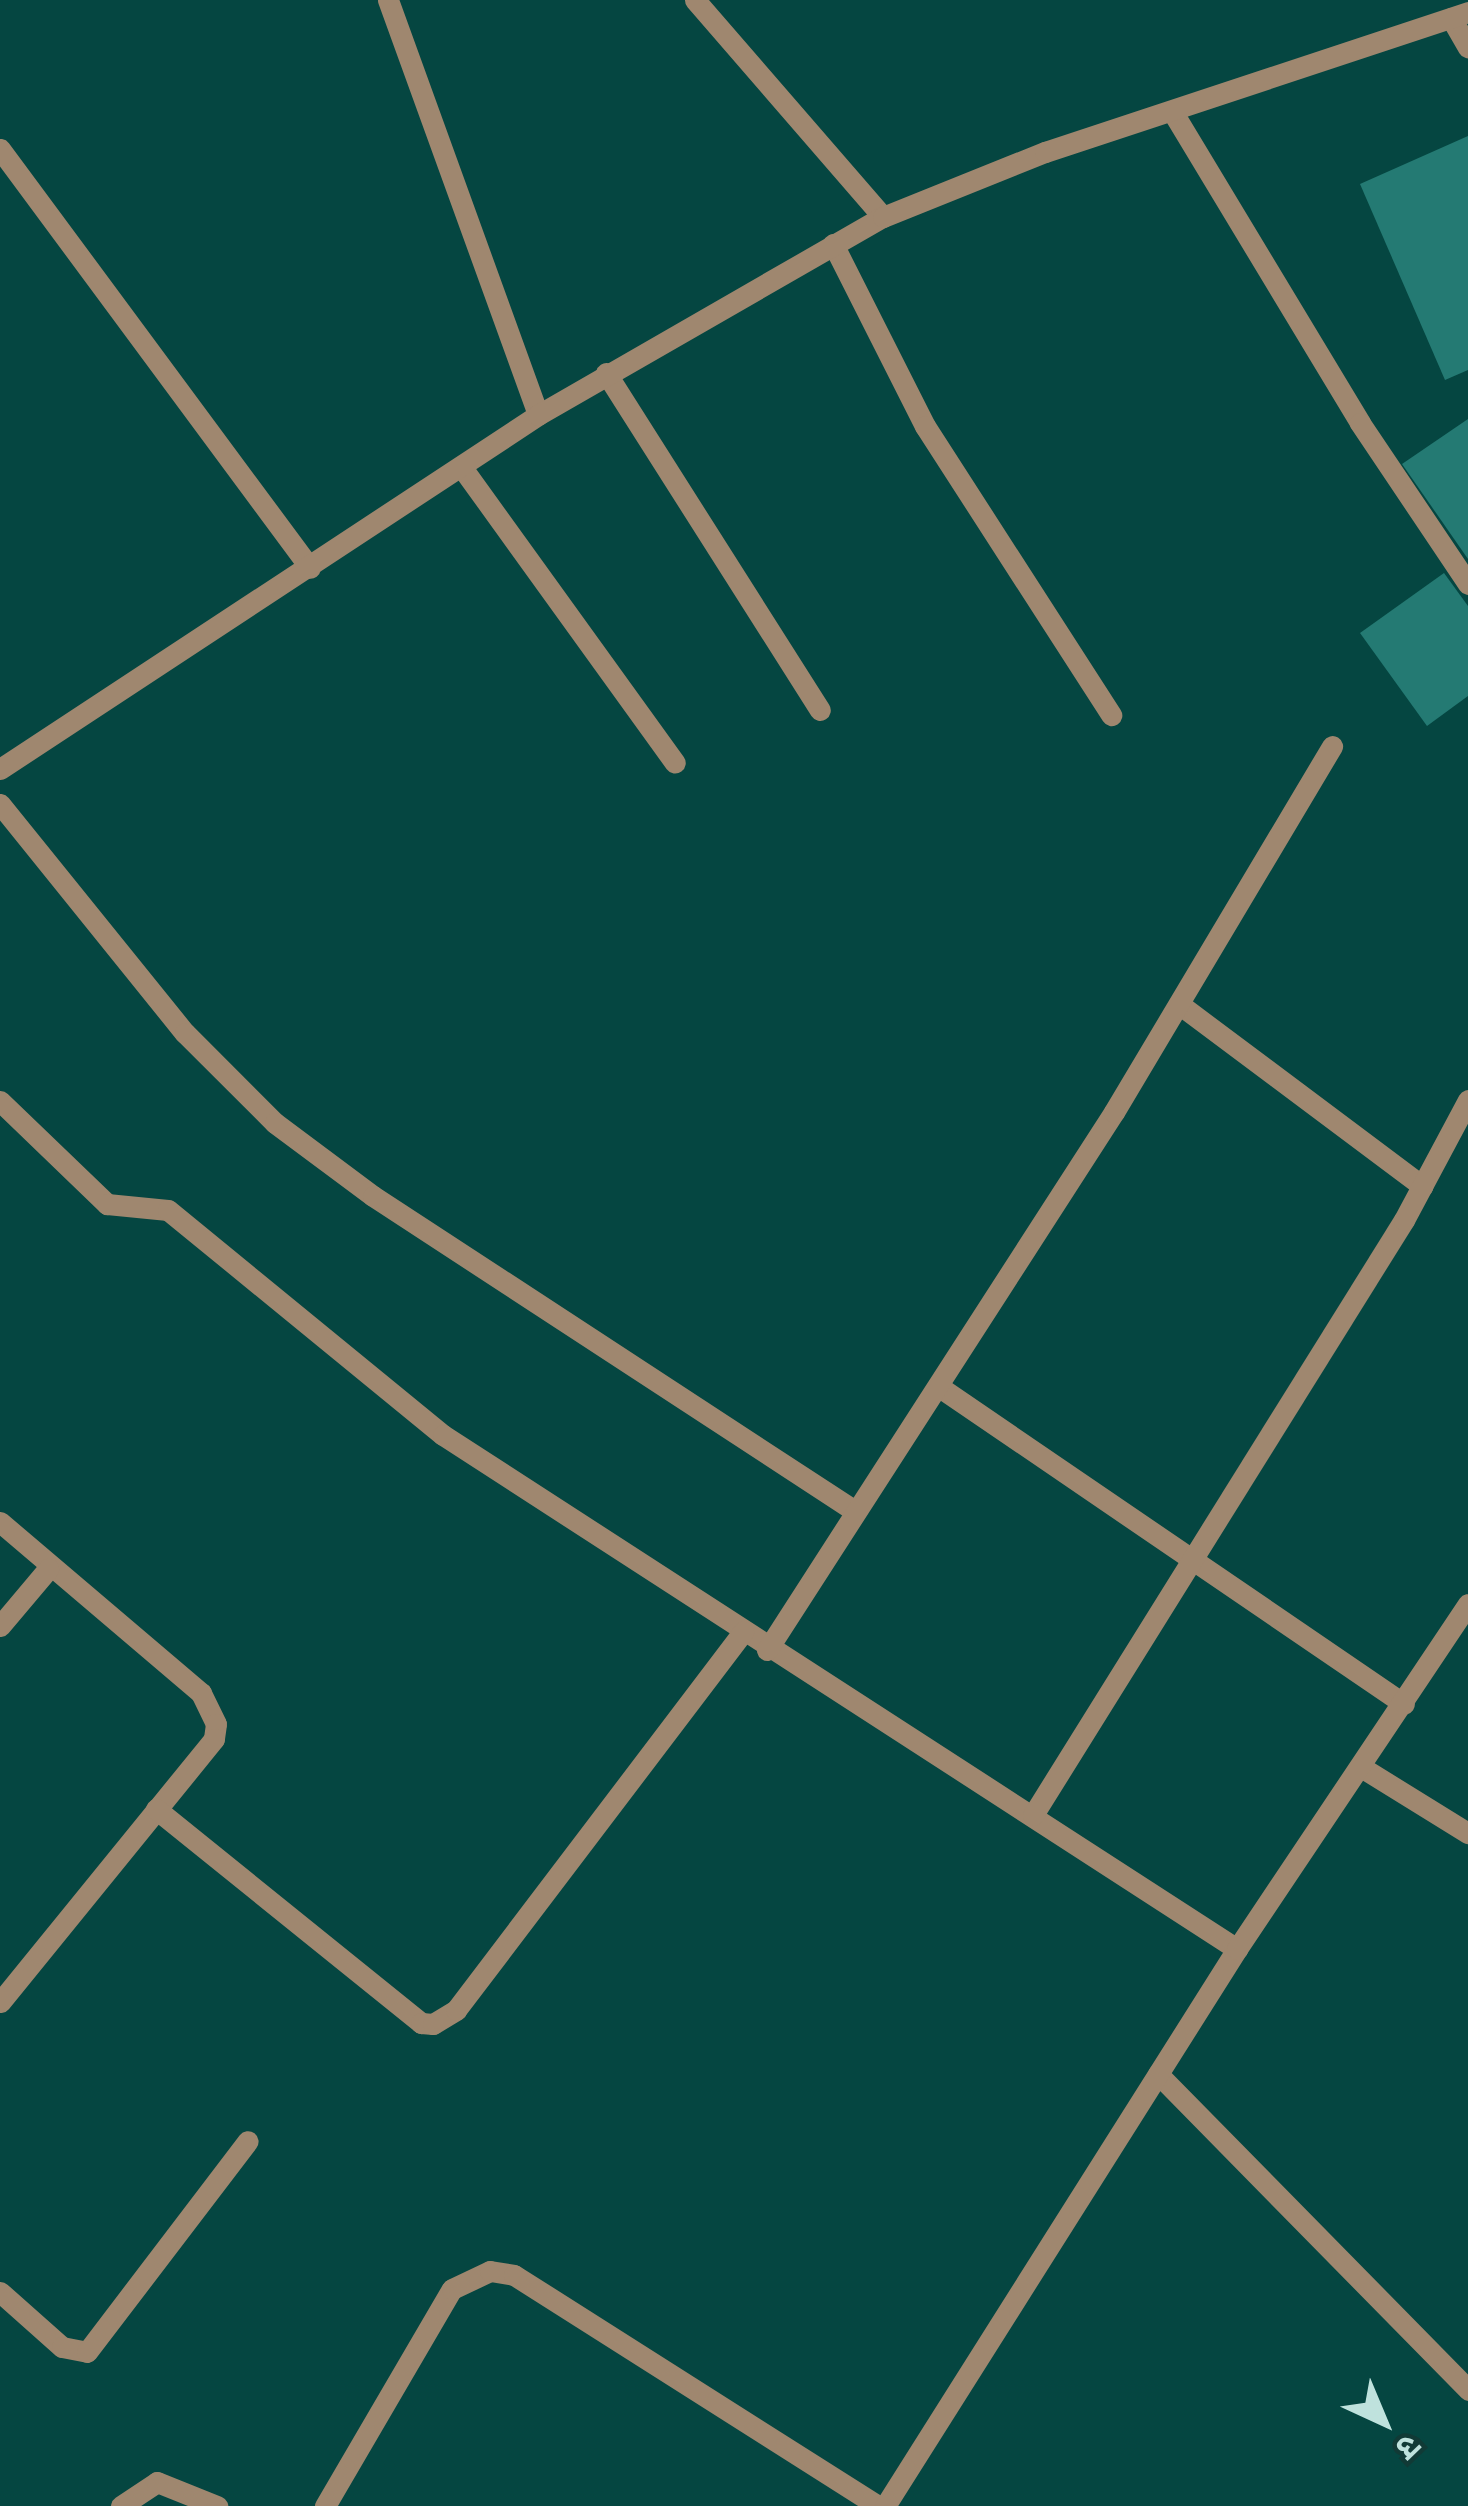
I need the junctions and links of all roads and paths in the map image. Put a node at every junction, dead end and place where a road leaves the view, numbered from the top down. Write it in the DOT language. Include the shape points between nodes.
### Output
graph roads {
  1 [pos="388,0"];
  2 [pos="695,0"];
  3 [pos="1460,15"];
  4 [pos="1468,46"];
  5 [pos="1172,111"];
  6 [pos="0,149"];
  7 [pos="883,218"];
  8 [pos="833,244"];
  9 [pos="606,374"];
  10 [pos="538,415"];
  11 [pos="463,470"];
  12 [pos="310,568"];
  13 [pos="1468,584"];
  14 [pos="820,710"];
  15 [pos="1111,716"];
  16 [pos="1332,746"];
  17 [pos="675,763"];
  18 [pos="0,769"];
  19 [pos="0,804"];
  20 [pos="1179,1004"];
  21 [pos="1468,1100"];
  22 [pos="0,1101"];
  23 [pos="1422,1186"];
  24 [pos="938,1386"];
  25 [pos="854,1511"];
  26 [pos="0,1522"];
  27 [pos="1194,1556"];
  28 [pos="48,1569"];
  29 [pos="1468,1604"];
  30 [pos="0,1626"];
  31 [pos="743,1632"];
  32 [pos="767,1650"];
  33 [pos="1404,1704"];
  34 [pos="1361,1767"];
  35 [pos="156,1809"];
  36 [pos="1033,1815"];
  37 [pos="1468,1833"];
  38 [pos="1237,1949"];
  39 [pos="0,2002"];
  40 [pos="1158,2074"];
  41 [pos="248,2141"];
  42 [pos="0,2291"];
  43 [pos="1468,2390"];
  44 [pos="122,2506"];
  45 [pos="218,2506"];
  46 [pos="325,2506"];
  47 [pos="881,2506"];
  1 -- 10 [label="street"];
  2 -- 7 [label="street"];
  3 -- 4 [label="street"];
  3 -- 5 [label="street"];
  5 -- 7 [label="street"];
  5 -- 13 [label="street" via="1360,423"];
  6 -- 12 [label="street"];
  7 -- 8 [label="street"];
  8 -- 9 [label="street"];
  8 -- 15 [label="street" via="925,427"];
  9 -- 10 [label="street"];
  9 -- 14 [label="street"];
  10 -- 11 [label="street"];
  11 -- 12 [label="street"];
  11 -- 17 [label="street"];
  12 -- 18 [label="street"];
  16 -- 20 [label="street"];
  19 -- 25 [label="street" via="185,1033 275,1123 373,1196"];
  20 -- 23 [label="street"];
  20 -- 24 [label="street"];
  21 -- 23 [label="street"];
  22 -- 31 [label="street" via="107,1204 168,1210 443,1435"];
  23 -- 27 [label="street"];
  24 -- 25 [label="street"];
  24 -- 27 [label="street"];
  25 -- 32 [label="street"];
  26 -- 28 [label="street"];
  27 -- 33 [label="street"];
  27 -- 36 [label="street"];
  28 -- 30 [label="street"];
  28 -- 35 [label="street" via="212,1710 214,1739"];
  29 -- 33 [label="street"];
  31 -- 32 [label="street"];
  31 -- 35 [label="street" via="455,2010 433,2024 421,2023"];
  32 -- 36 [label="street"];
  33 -- 34 [label="street"];
  34 -- 37 [label="street"];
  34 -- 38 [label="street"];
  35 -- 39 [label="street"];
  36 -- 38 [label="street"];
  38 -- 40 [label="street"];
  40 -- 43 [label="street"];
  40 -- 47 [label="street"];
  41 -- 42 [label="street" via="87,2352 62,2347"];
  44 -- 45 [label="street" via="157,2482"];
  46 -- 47 [label="street" via="452,2289 490,2271 514,2275"];
}
